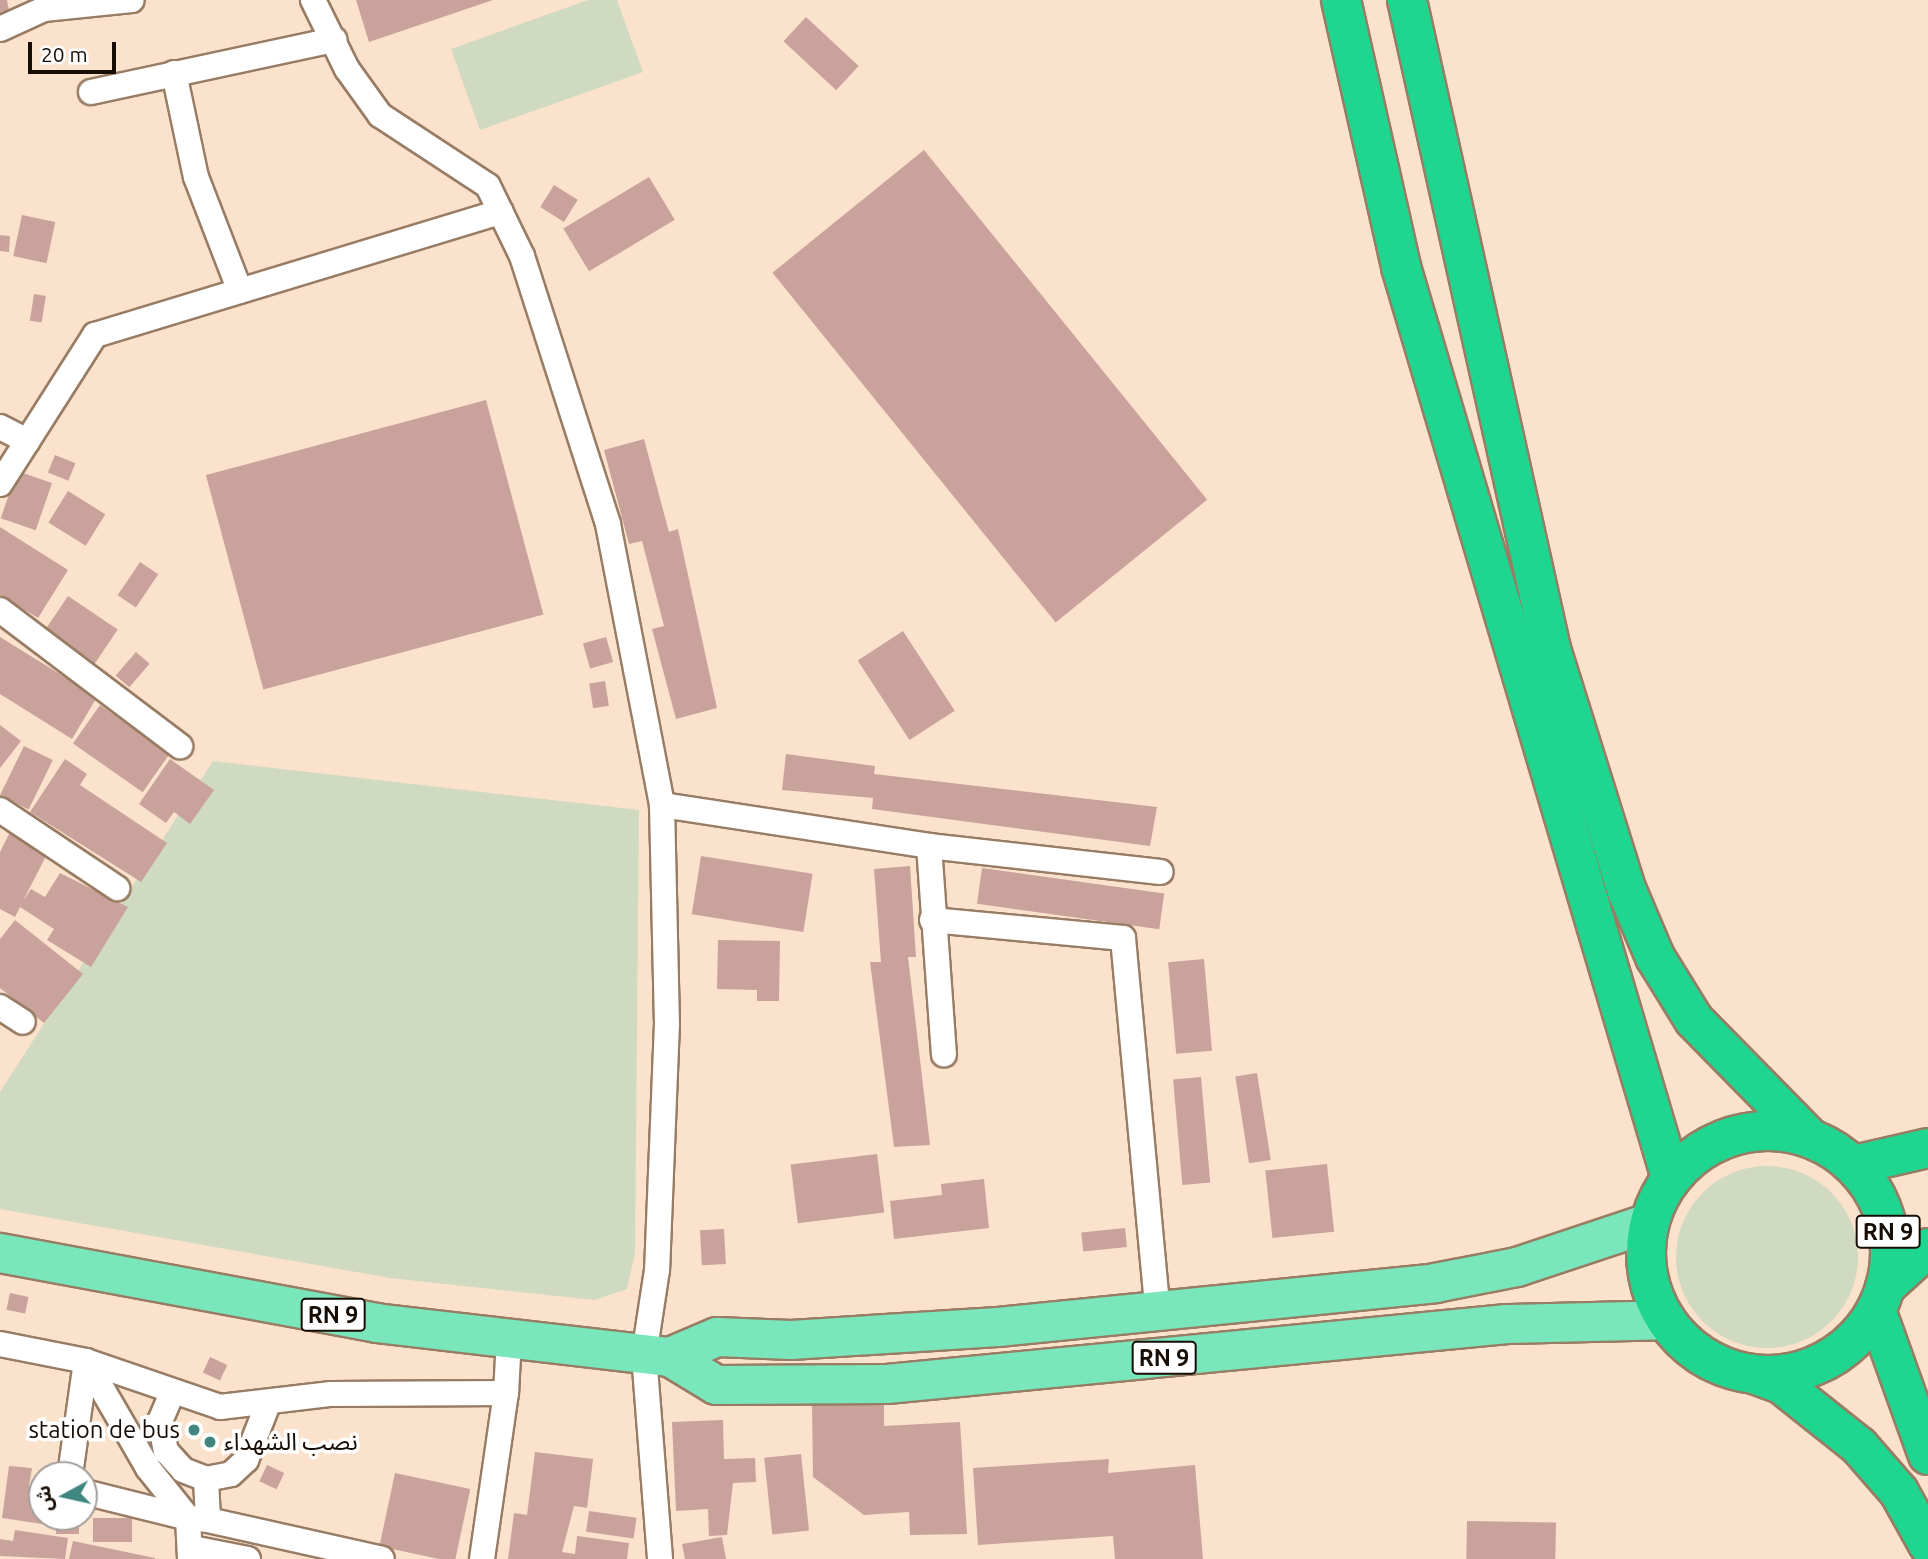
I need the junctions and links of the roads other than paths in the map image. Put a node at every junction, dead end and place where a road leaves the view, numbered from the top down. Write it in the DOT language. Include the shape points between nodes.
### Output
graph roads {
  1 [pos="132,0"];
  2 [pos="313,0"];
  3 [pos="1341,0"];
  4 [pos="1406,0"];
  5 [pos="0,29"];
  6 [pos="334,40"];
  7 [pos="174,73"];
  8 [pos="91,92"];
  9 [pos="501,212"];
  10 [pos="240,291"];
  11 [pos="0,427"];
  12 [pos="28,441"];
  13 [pos="0,484"];
  14 [pos="0,610"];
  15 [pos="180,746"];
  16 [pos="662,805"];
  17 [pos="0,810"];
  18 [pos="929,846"];
  19 [pos="1161,872"];
  20 [pos="117,888"];
  21 [pos="932,920"];
  22 [pos="0,1007"];
  23 [pos="23,1022"];
  24 [pos="944,1055"];
  25 [pos="1809,1137"];
  26 [pos="1928,1148"];
  27 [pos="1854,1165"];
  28 [pos="1671,1178"];
  29 [pos="1649,1223"];
  30 [pos="1928,1248"];
  31 [pos="0,1253"];
  32 [pos="1881,1298"];
  33 [pos="1158,1312"];
  34 [pos="1666,1320"];
  35 [pos="509,1339"];
  36 [pos="0,1343"];
  37 [pos="657,1356"];
  38 [pos="86,1361"];
  39 [pos="1756,1375"];
  40 [pos="172,1393"];
  41 [pos="506,1393"];
  42 [pos="268,1404"];
  43 [pos="1928,1455"];
  44 [pos="72,1461"];
  45 [pos="206,1479"];
  46 [pos="98,1495"];
  47 [pos="198,1519"];
  48 [pos="1928,1544"];
  49 [pos="191,1553"];
  50 [pos="248,1559"];
  51 [pos="382,1559"];
  52 [pos="482,1559"];
  53 [pos="660,1559"];
  1 -- 5 [label="street" via="44,9"];
  2 -- 6 [label="street"];
  3 -- 28 [label="highway" via="1401,267"];
  4 -- 25 [label="highway" via="1551,649 1627,891 1655,957 1694,1020"];
  6 -- 7 [label="street"];
  6 -- 9 [label="street" via="380,115 488,186"];
  7 -- 8 [label="street"];
  7 -- 10 [label="street" via="196,177"];
  9 -- 10 [label="street"];
  9 -- 16 [label="street" via="522,256 608,524"];
  10 -- 12 [label="street" via="96,335"];
  11 -- 12 [label="street"];
  12 -- 13 [label="street"];
  14 -- 15 [label="street"];
  16 -- 18 [label="street"];
  16 -- 37 [label="street" via="667,1023"];
  17 -- 20 [label="street"];
  18 -- 19 [label="street"];
  18 -- 21 [label="street"];
  21 -- 24 [label="street"];
  21 -- 33 [label="street" via="1123,938"];
  22 -- 23 [label="street"];
  25 -- 27 [label="highway, RN 9"];
  25 -- 28 [label="highway, RN 9" via="1785,1131 1734,1135 1710,1144"];
  26 -- 27 [label="highway"];
  27 -- 32 [label="highway, RN 9" via="1876,1197 1889,1235"];
  28 -- 29 [label="highway, RN 9"];
  29 -- 33 [label="main road, RN 9" via="1517,1267 1449,1280"];
  29 -- 34 [label="highway, RN 9" via="1647,1273"];
  30 -- 32 [label="highway, RN 9"];
  31 -- 35 [label="main road, RN 9" via="376,1323"];
  32 -- 39 [label="highway, RN 9" via="1863,1331 1824,1362"];
  32 -- 43 [label="highway"];
  33 -- 37 [label="main road, RN 9" via="825,1338 717,1337"];
  34 -- 37 [label="main road, RN 9" via="1507,1324 887,1384 716,1385"];
  34 -- 39 [label="highway, RN 9" via="1714,1363"];
  35 -- 37 [label="main road, RN 9"];
  35 -- 41 [label="street"];
  36 -- 38 [label="street"];
  37 -- 53 [label="street"];
  38 -- 40 [label="street"];
  38 -- 44 [label="street"];
  38 -- 47 [label="street" via="148,1468"];
  39 -- 48 [label="highway" via="1781,1384 1859,1446 1899,1492"];
  40 -- 42 [label="street" via="220,1407"];
  40 -- 45 [label="street" via="160,1421 166,1451 183,1470"];
  41 -- 42 [label="street" via="331,1394"];
  41 -- 52 [label="street"];
  42 -- 45 [label="street" via="246,1460 231,1474"];
  45 -- 47 [label="street"];
  46 -- 47 [label="street"];
  47 -- 49 [label="street"];
  47 -- 51 [label="street"];
  49 -- 50 [label="street"];
}
